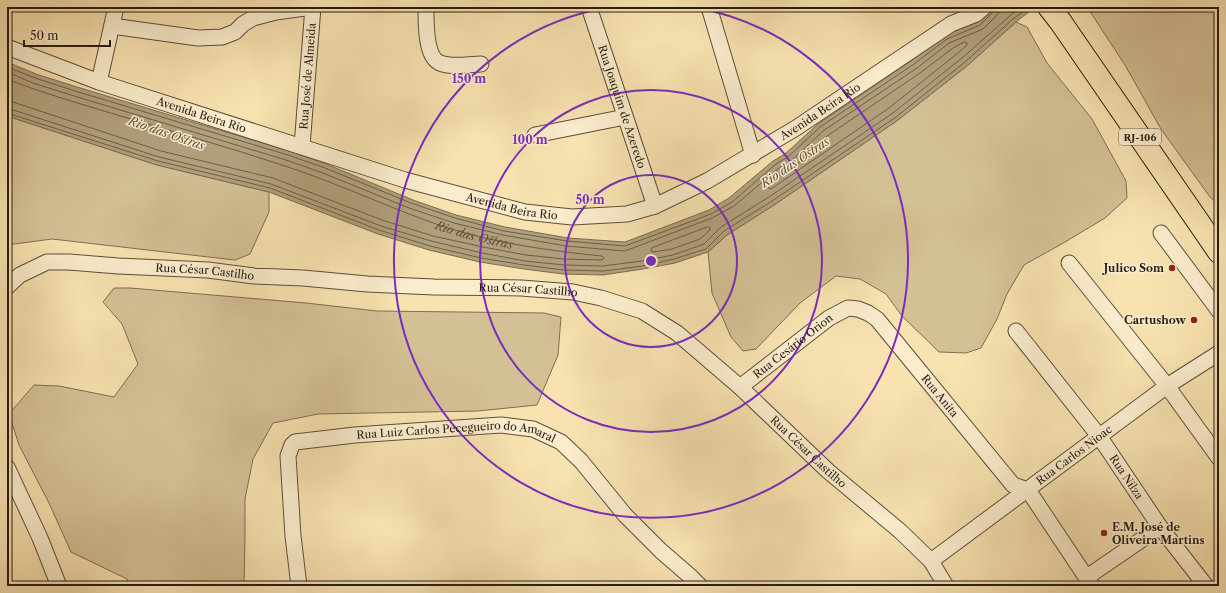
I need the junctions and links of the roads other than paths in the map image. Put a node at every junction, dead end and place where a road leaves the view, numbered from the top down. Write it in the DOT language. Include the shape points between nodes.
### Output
graph roads {
  1 [pos="116,7"];
  2 [pos="313,7"];
  3 [pos="426,7"];
  4 [pos="589,7"];
  5 [pos="709,7"];
  6 [pos="984,7"];
  7 [pos="1061,12"];
  8 [pos="112,26"];
  9 [pos="7,47"];
  10 [pos="481,64"];
  11 [pos="99,82"];
  12 [pos="625,117"];
  13 [pos="535,135"];
  14 [pos="302,146"];
  15 [pos="753,155"];
  16 [pos="655,206"];
  17 [pos="1161,233"];
  18 [pos="1215,240"];
  19 [pos="1069,264"];
  20 [pos="1219,264"];
  21 [pos="7,287"];
  22 [pos="848,308"];
  23 [pos="1219,311"];
  24 [pos="1016,330"];
  25 [pos="1219,353"];
  26 [pos="1167,386"];
  27 [pos="740,387"];
  28 [pos="1099,436"];
  29 [pos="1219,458"];
  30 [pos="7,467"];
  31 [pos="1028,490"];
  32 [pos="1160,526"];
  33 [pos="931,560"];
  34 [pos="695,582"];
  35 [pos="1090,582"];
  36 [pos="59,586"];
  37 [pos="299,586"];
  38 [pos="709,586"];
  39 [pos="946,586"];
  40 [pos="1206,586"];
  1 -- 8 [label="street"];
  2 -- 8 [label="street" via="253,18 235,32 222,37 198,38"];
  2 -- 14 [label="street, Rua José de Almeida"];
  3 -- 10 [label="street" via="429,49 433,58 440,63 452,65"];
  4 -- 12 [label="street, Rua Joaquim de Azeredo"];
  5 -- 15 [label="street"];
  6 -- 15 [label="street, Avenida Beira Rio" via="976,14 951,24"];
  7 -- 18 [label="highway, RJ-106"];
  8 -- 11 [label="street"];
  9 -- 11 [label="street, Avenida Beira Rio"];
  11 -- 14 [label="street, Avenida Beira Rio"];
  12 -- 13 [label="street"];
  12 -- 16 [label="street, Rua Joaquim de Azeredo"];
  14 -- 16 [label="street, Avenida Beira Rio" via="406,180 525,212 572,216 627,214"];
  15 -- 16 [label="street, Avenida Beira Rio"];
  17 -- 23 [label="street"];
  18 -- 20 [label="highway" via="1214,257"];
  19 -- 26 [label="street"];
  21 -- 27 [label="street, Rua César Castilho" via="20,275 46,262 69,262 208,270 366,284 573,292 642,311 677,332"];
  22 -- 27 [label="street, Rua Cesário Orion" via="829,318"];
  22 -- 31 [label="street, Rua Anita" via="868,313 877,320 1013,485"];
  24 -- 28 [label="street, Rua Nilza"];
  25 -- 26 [label="street, Rua Carlos Nioac"];
  26 -- 28 [label="street, Rua Carlos Nioac"];
  26 -- 29 [label="street"];
  27 -- 33 [label="street, Rua César Castilho" via="828,472"];
  28 -- 31 [label="street, Rua Carlos Nioac"];
  28 -- 32 [label="street, Rua Nilza"];
  30 -- 36 [label="street"];
  31 -- 33 [label="street, Rua Carlos Nioac"];
  31 -- 35 [label="street"];
  32 -- 35 [label="street"];
  32 -- 40 [label="street, Rua Nilza"];
  33 -- 39 [label="street, Rua César Castilho"];
  34 -- 37 [label="street, Rua Luiz Carlos Pecegueiro do Amaral" via="625,515 581,461 561,442 533,429 501,425 355,435 295,442 288,456"];
  34 -- 38 [label="street"];
}
